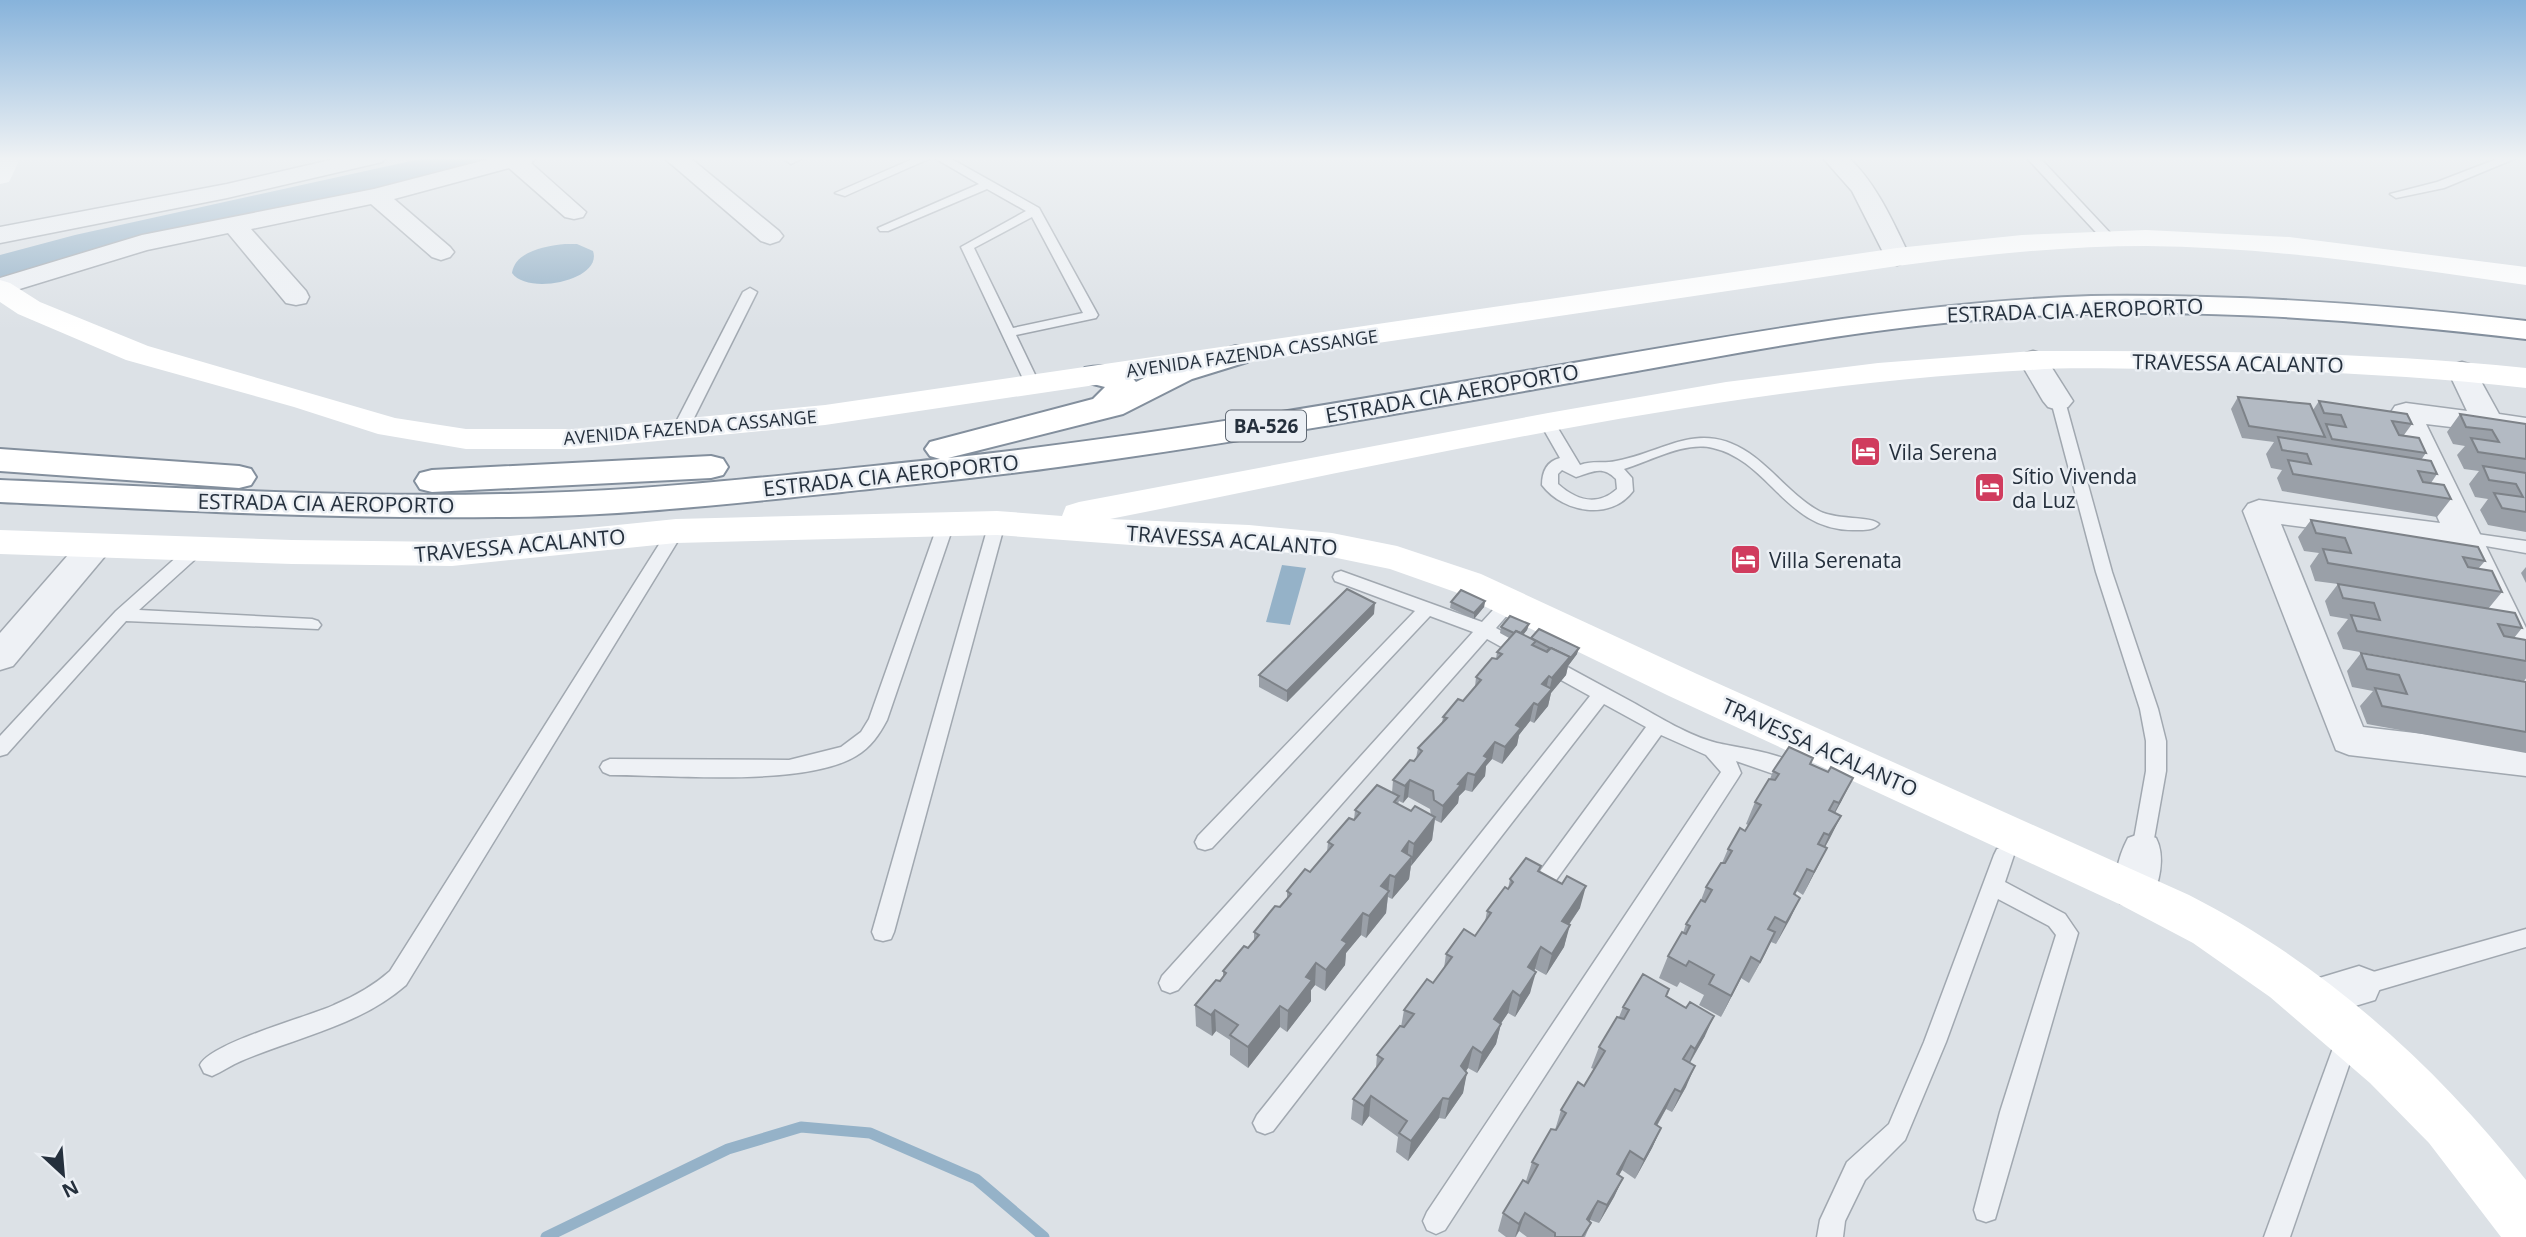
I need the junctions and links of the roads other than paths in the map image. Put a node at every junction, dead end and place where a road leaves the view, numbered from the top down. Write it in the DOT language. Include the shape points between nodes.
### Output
graph roads {
  1 [pos="104,215"];
  2 [pos="285,215"];
  3 [pos="398,215"];
  4 [pos="744,215"];
  5 [pos="916,215"];
  6 [pos="1028,215"];
  7 [pos="1037,215"];
  8 [pos="1877,215"];
  9 [pos="2086,215"];
  10 [pos="235,225"];
  11 [pos="884,228"];
  12 [pos="0,235"];
  13 [pos="770,236"];
  14 [pos="2109,239"];
  15 [pos="441,252"];
  16 [pos="1897,257"];
  17 [pos="2526,276"];
  18 [pos="0,288"];
  19 [pos="750,292"];
  20 [pos="296,297"];
  21 [pos="2526,312"];
  22 [pos="2526,330"];
  23 [pos="1008,334"];
  24 [pos="1236,355"];
  25 [pos="2033,360"];
  26 [pos="2462,371"];
  27 [pos="1096,375"];
  28 [pos="2525,380"];
  29 [pos="1032,384"];
  30 [pos="2058,401"];
  31 [pos="1095,412"];
  32 [pos="1548,422"];
  33 [pos="2488,423"];
  34 [pos="2526,427"];
  35 [pos="681,428"];
  36 [pos="936,451"];
  37 [pos="0,460"];
  38 [pos="1613,467"];
  39 [pos="1576,472"];
  40 [pos="0,491"];
  41 [pos="1162,517"];
  42 [pos="997,523"];
  43 [pos="946,524"];
  44 [pos="1871,524"];
  45 [pos="676,531"];
  46 [pos="2463,537"];
  47 [pos="0,542"];
  48 [pos="94,547"];
  49 [pos="2526,547"];
  50 [pos="195,550"];
  51 [pos="1341,578"];
  52 [pos="1428,608"];
  53 [pos="122,615"];
  54 [pos="1497,616"];
  55 [pos="312,625"];
  56 [pos="0,657"];
  57 [pos="2526,664"];
  58 [pos="1601,695"];
  59 [pos="1658,725"];
  60 [pos="0,749"];
  61 [pos="1713,750"];
  62 [pos="2526,761"];
  63 [pos="610,767"];
  64 [pos="1813,781"];
  65 [pos="1205,842"];
  66 [pos="2003,858"];
  67 [pos="2138,870"];
  68 [pos="1539,888"];
  69 [pos="883,932"];
  70 [pos="2526,938"];
  71 [pos="1170,983"];
  72 [pos="2359,986"];
  73 [pos="2312,999"];
  74 [pos="2347,1040"];
  75 [pos="212,1065"];
  76 [pos="1265,1123"];
  77 [pos="1986,1210"];
  78 [pos="1436,1221"];
  79 [pos="2526,1224"];
  80 [pos="1830,1237"];
  81 [pos="2277,1237"];
  1 -- 12 [label="street"];
  2 -- 10 [label="street"];
  3 -- 15 [label="street"];
  4 -- 13 [label="street"];
  5 -- 11 [label="lane"];
  6 -- 23 [label="lane" via="967,247"];
  7 -- 23 [label="lane" via="1091,315"];
  8 -- 16 [label="street"];
  9 -- 14 [label="lane"];
  10 -- 18 [label="street" via="142,243"];
  10 -- 20 [label="street"];
  14 -- 16 [label="main road, AVENIDA FAZENDA CASSANGE" via="2012,243"];
  14 -- 17 [label="main road, AVENIDA FAZENDA CASSANGE" via="2374,254"];
  16 -- 24 [label="main road, AVENIDA FAZENDA CASSANGE"];
  18 -- 35 [label="main road, AVENIDA FAZENDA CASSANGE" via="29,307 137,353 390,426 467,439 504,440 575,439"];
  19 -- 35 [label="lane"];
  21 -- 36 [label="main road, ESTRADA CIA AEROPORTO / BA-526" via="2287,292 2087,289 1969,293 1668,331 1070,433"];
  22 -- 40 [label="main road, ESTRADA CIA AEROPORTO / BA-526" via="2281,307 2029,307 1897,318 1812,331 1182,440 745,491 477,506"];
  23 -- 29 [label="lane"];
  24 -- 27 [label="main road, AVENIDA FAZENDA CASSANGE"];
  24 -- 31 [label="main road" via="1181,372 1130,400"];
  25 -- 26 [label="main road, TRAVESSA ACALANTO" via="2245,360"];
  25 -- 30 [label="street"];
  25 -- 32 [label="main road, TRAVESSA ACALANTO" via="1726,392"];
  26 -- 28 [label="main road, TRAVESSA ACALANTO"];
  26 -- 33 [label="street"];
  27 -- 29 [label="main road, AVENIDA FAZENDA CASSANGE"];
  27 -- 31 [label="main road" via="1119,380 1122,385 1120,393"];
  29 -- 35 [label="main road, AVENIDA FAZENDA CASSANGE" via="825,415"];
  30 -- 67 [label="lane" via="2156,741 2156,771"];
  31 -- 36 [label="main road"];
  32 -- 39 [label="lane"];
  32 -- 41 [label="main road, TRAVESSA ACALANTO"];
  33 -- 34 [label="street"];
  33 -- 46 [label="street" via="2406,412"];
  36 -- 37 [label="main road, ESTRADA CIA AEROPORTO / BA-526" via="405,482 262,478"];
  38 -- 39 [label="lane" via="1595,465"];
  38 -- 39 [label="lane" via="1624,478 1625,491 1616,501 1598,506 1578,505 1550,485 1550,473 1560,463"];
  38 -- 44 [label="lane" via="1694,442 1709,442 1742,455 1809,512 1828,522"];
  41 -- 42 [label="main road, TRAVESSA ACALANTO"];
  41 -- 54 [label="main road, TRAVESSA ACALANTO" via="1249,537 1332,545 1396,558 1468,583"];
  42 -- 43 [label="main road, TRAVESSA ACALANTO"];
  42 -- 69 [label="lane"];
  43 -- 45 [label="main road, TRAVESSA ACALANTO"];
  43 -- 63 [label="lane" via="878,720 868,737 848,752 789,768"];
  45 -- 50 [label="main road, TRAVESSA ACALANTO" via="452,554"];
  45 -- 75 [label="lane" via="398,978 367,1002"];
  46 -- 49 [label="lane"];
  46 -- 57 [label="street"];
  46 -- 62 [label="street" via="2259,511 2349,740"];
  47 -- 48 [label="main road, TRAVESSA ACALANTO"];
  48 -- 50 [label="main road, TRAVESSA ACALANTO"];
  48 -- 56 [label="street"];
  50 -- 53 [label="lane"];
  51 -- 52 [label="lane"];
  52 -- 54 [label="lane"];
  52 -- 65 [label="lane"];
  53 -- 55 [label="lane"];
  53 -- 60 [label="lane"];
  54 -- 58 [label="lane"];
  54 -- 66 [label="main road, TRAVESSA ACALANTO" via="1683,685"];
  54 -- 71 [label="lane"];
  58 -- 59 [label="lane"];
  58 -- 76 [label="lane"];
  59 -- 61 [label="lane"];
  59 -- 68 [label="lane"];
  61 -- 64 [label="lane" via="1769,761"];
  61 -- 78 [label="lane" via="1728,764 1728,782"];
  66 -- 67 [label="main road, TRAVESSA ACALANTO"];
  66 -- 77 [label="lane" via="2067,933"];
  66 -- 80 [label="lane" via="1898,1132 1856,1171 1845,1189"];
  67 -- 73 [label="main road, TRAVESSA ACALANTO"];
  70 -- 72 [label="lane"];
  72 -- 73 [label="street"];
  73 -- 74 [label="main road, TRAVESSA ACALANTO"];
  74 -- 79 [label="main road, TRAVESSA ACALANTO" via="2437,1114"];
  74 -- 81 [label="lane"];
}
